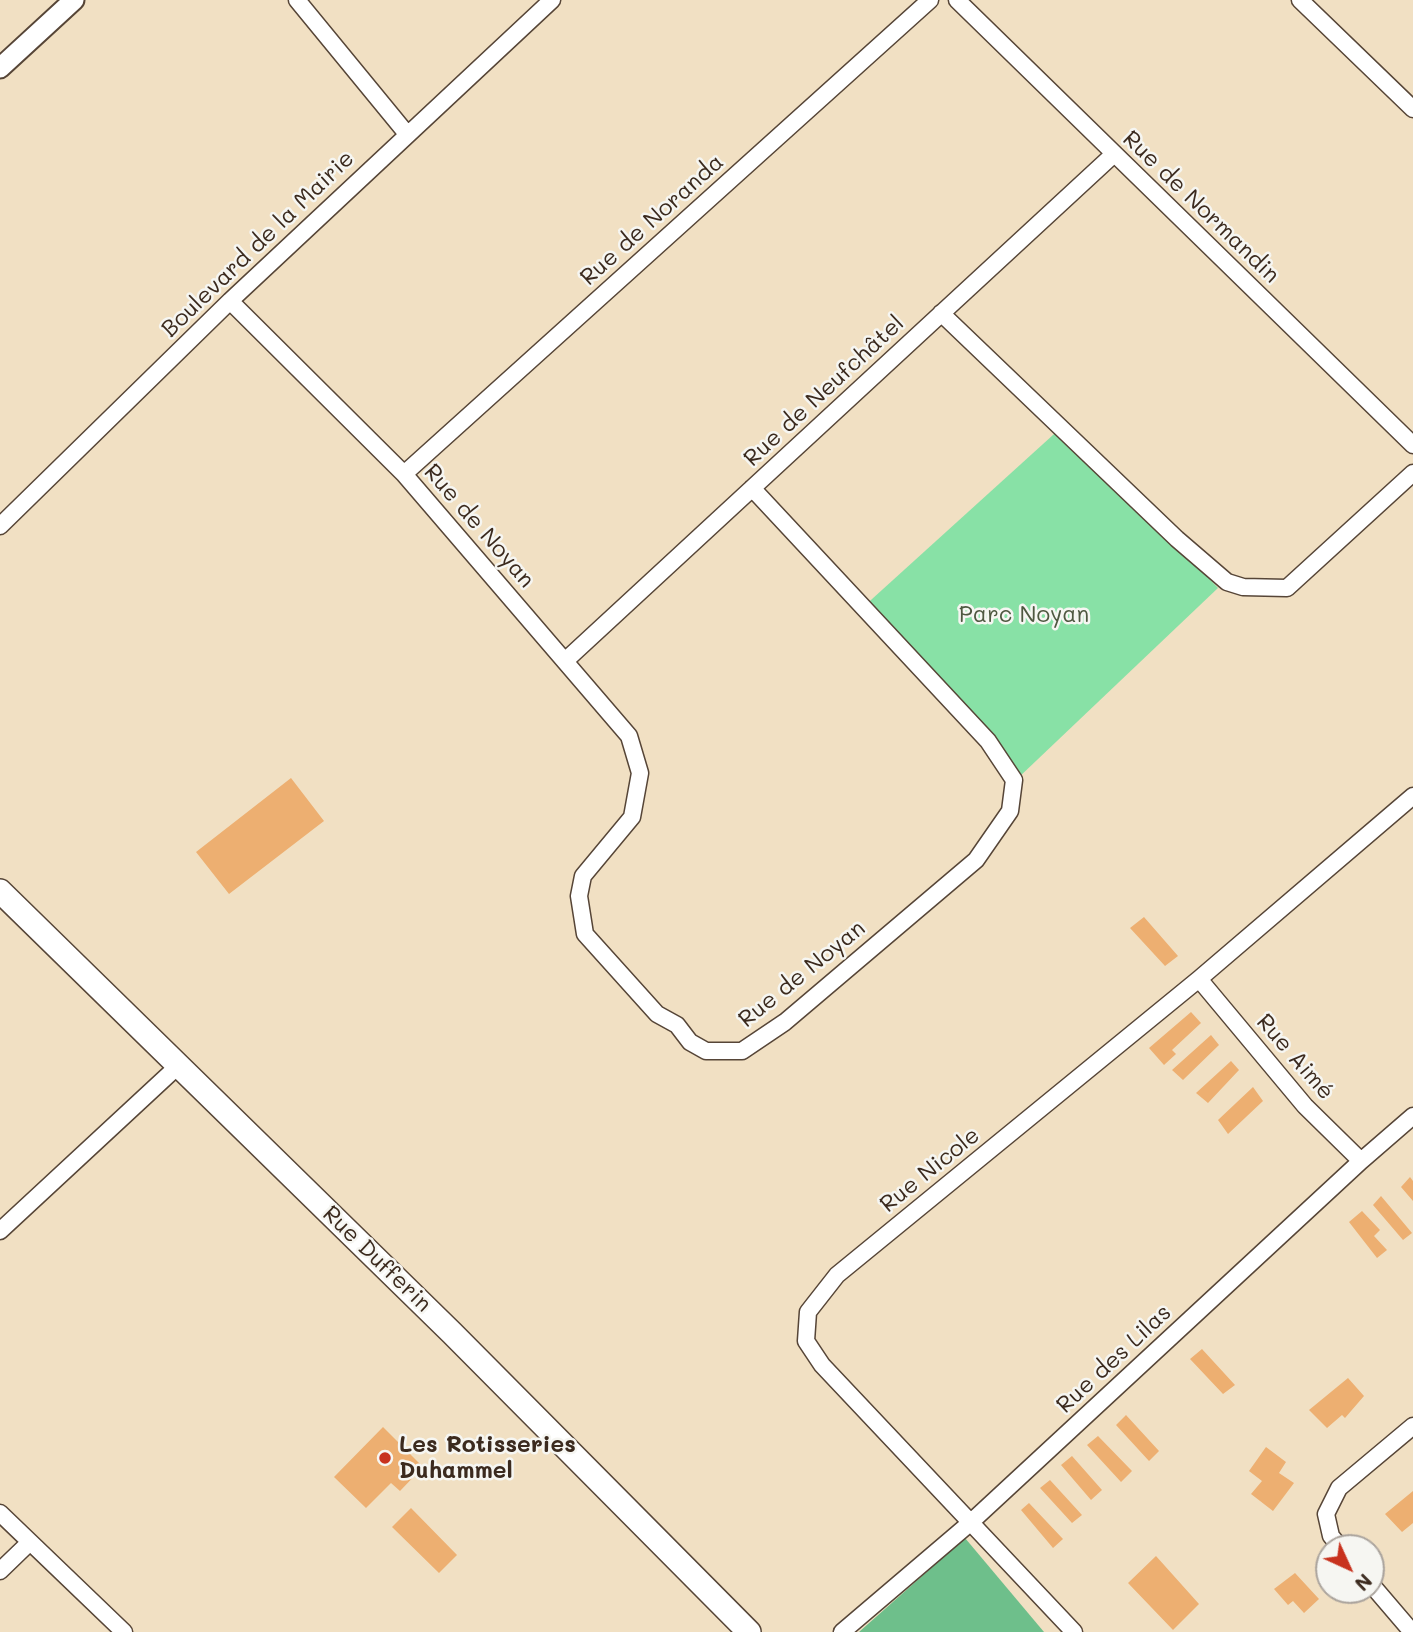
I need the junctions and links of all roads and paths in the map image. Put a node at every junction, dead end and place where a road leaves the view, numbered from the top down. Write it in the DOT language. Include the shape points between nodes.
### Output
graph roads {
  1 [pos="74,0"];
  2 [pos="297,0"];
  3 [pos="552,0"];
  4 [pos="930,0"];
  5 [pos="957,0"];
  6 [pos="1300,0"];
  7 [pos="0,68"];
  8 [pos="1413,109"];
  9 [pos="407,134"];
  10 [pos="1114,154"];
  11 [pos="230,302"];
  12 [pos="942,313"];
  13 [pos="1413,446"];
  14 [pos="1413,473"];
  15 [pos="404,474"];
  16 [pos="752,488"];
  17 [pos="0,526"];
  18 [pos="565,661"];
  19 [pos="1413,796"];
  20 [pos="0,891"];
  21 [pos="1199,979"];
  22 [pos="179,1065"];
  23 [pos="1413,1116"];
  24 [pos="1361,1161"];
  25 [pos="0,1231"];
  26 [pos="1413,1426"];
  27 [pos="0,1513"];
  28 [pos="970,1523"];
  29 [pos="1331,1534"];
  30 [pos="30,1542"];
  31 [pos="0,1571"];
  32 [pos="1385,1600"];
  33 [pos="124,1632"];
  34 [pos="749,1632"];
  35 [pos="842,1632"];
  36 [pos="1074,1632"];
  37 [pos="1412,1632"];
  1 -- 7 [label="street"];
  2 -- 9 [label="street"];
  3 -- 9 [label="street, Boulevard de la Mairie"];
  4 -- 15 [label="street, Rue de Noranda"];
  5 -- 10 [label="street, Rue de Normandin"];
  6 -- 8 [label="street"];
  9 -- 11 [label="street, Boulevard de la Mairie"];
  10 -- 12 [label="street, Rue de Neufchâtel"];
  10 -- 13 [label="street, Rue de Normandin"];
  11 -- 15 [label="street, Rue de Noyan"];
  11 -- 17 [label="street, Boulevard de la Mairie"];
  12 -- 14 [label="street" via="1227,582 1287,588"];
  12 -- 16 [label="street, Rue de Neufchâtel"];
  15 -- 18 [label="street, Rue de Noyan"];
  16 -- 18 [label="street, Rue de Neufchâtel"];
  16 -- 18 [label="street, Rue de Noyan" via="988,741 1014,780 1010,811 976,860 785,1023 742,1051 706,1051 691,1042 677,1025 657,1014 585,934 579,897 583,876 632,817 640,773 629,736"];
  19 -- 21 [label="street, Rue Nicole"];
  20 -- 22 [label="main road, Rue Dufferin"];
  21 -- 24 [label="street, Rue Aimé" via="1306,1106"];
  21 -- 28 [label="street, Rue Nicole" via="837,1275 808,1312 806,1341 822,1365"];
  22 -- 25 [label="street"];
  22 -- 34 [label="main road, Rue Dufferin"];
  23 -- 24 [label="street, Rue des Lilas"];
  24 -- 28 [label="street, Rue des Lilas"];
  26 -- 29 [label="street" via="1339,1488 1326,1514"];
  27 -- 30 [label="street"];
  28 -- 35 [label="street, Rue des Lilas"];
  28 -- 36 [label="street, Rue Nicole"];
  30 -- 31 [label="street"];
  30 -- 33 [label="street"];
  32 -- 37 [label="street"];
}
